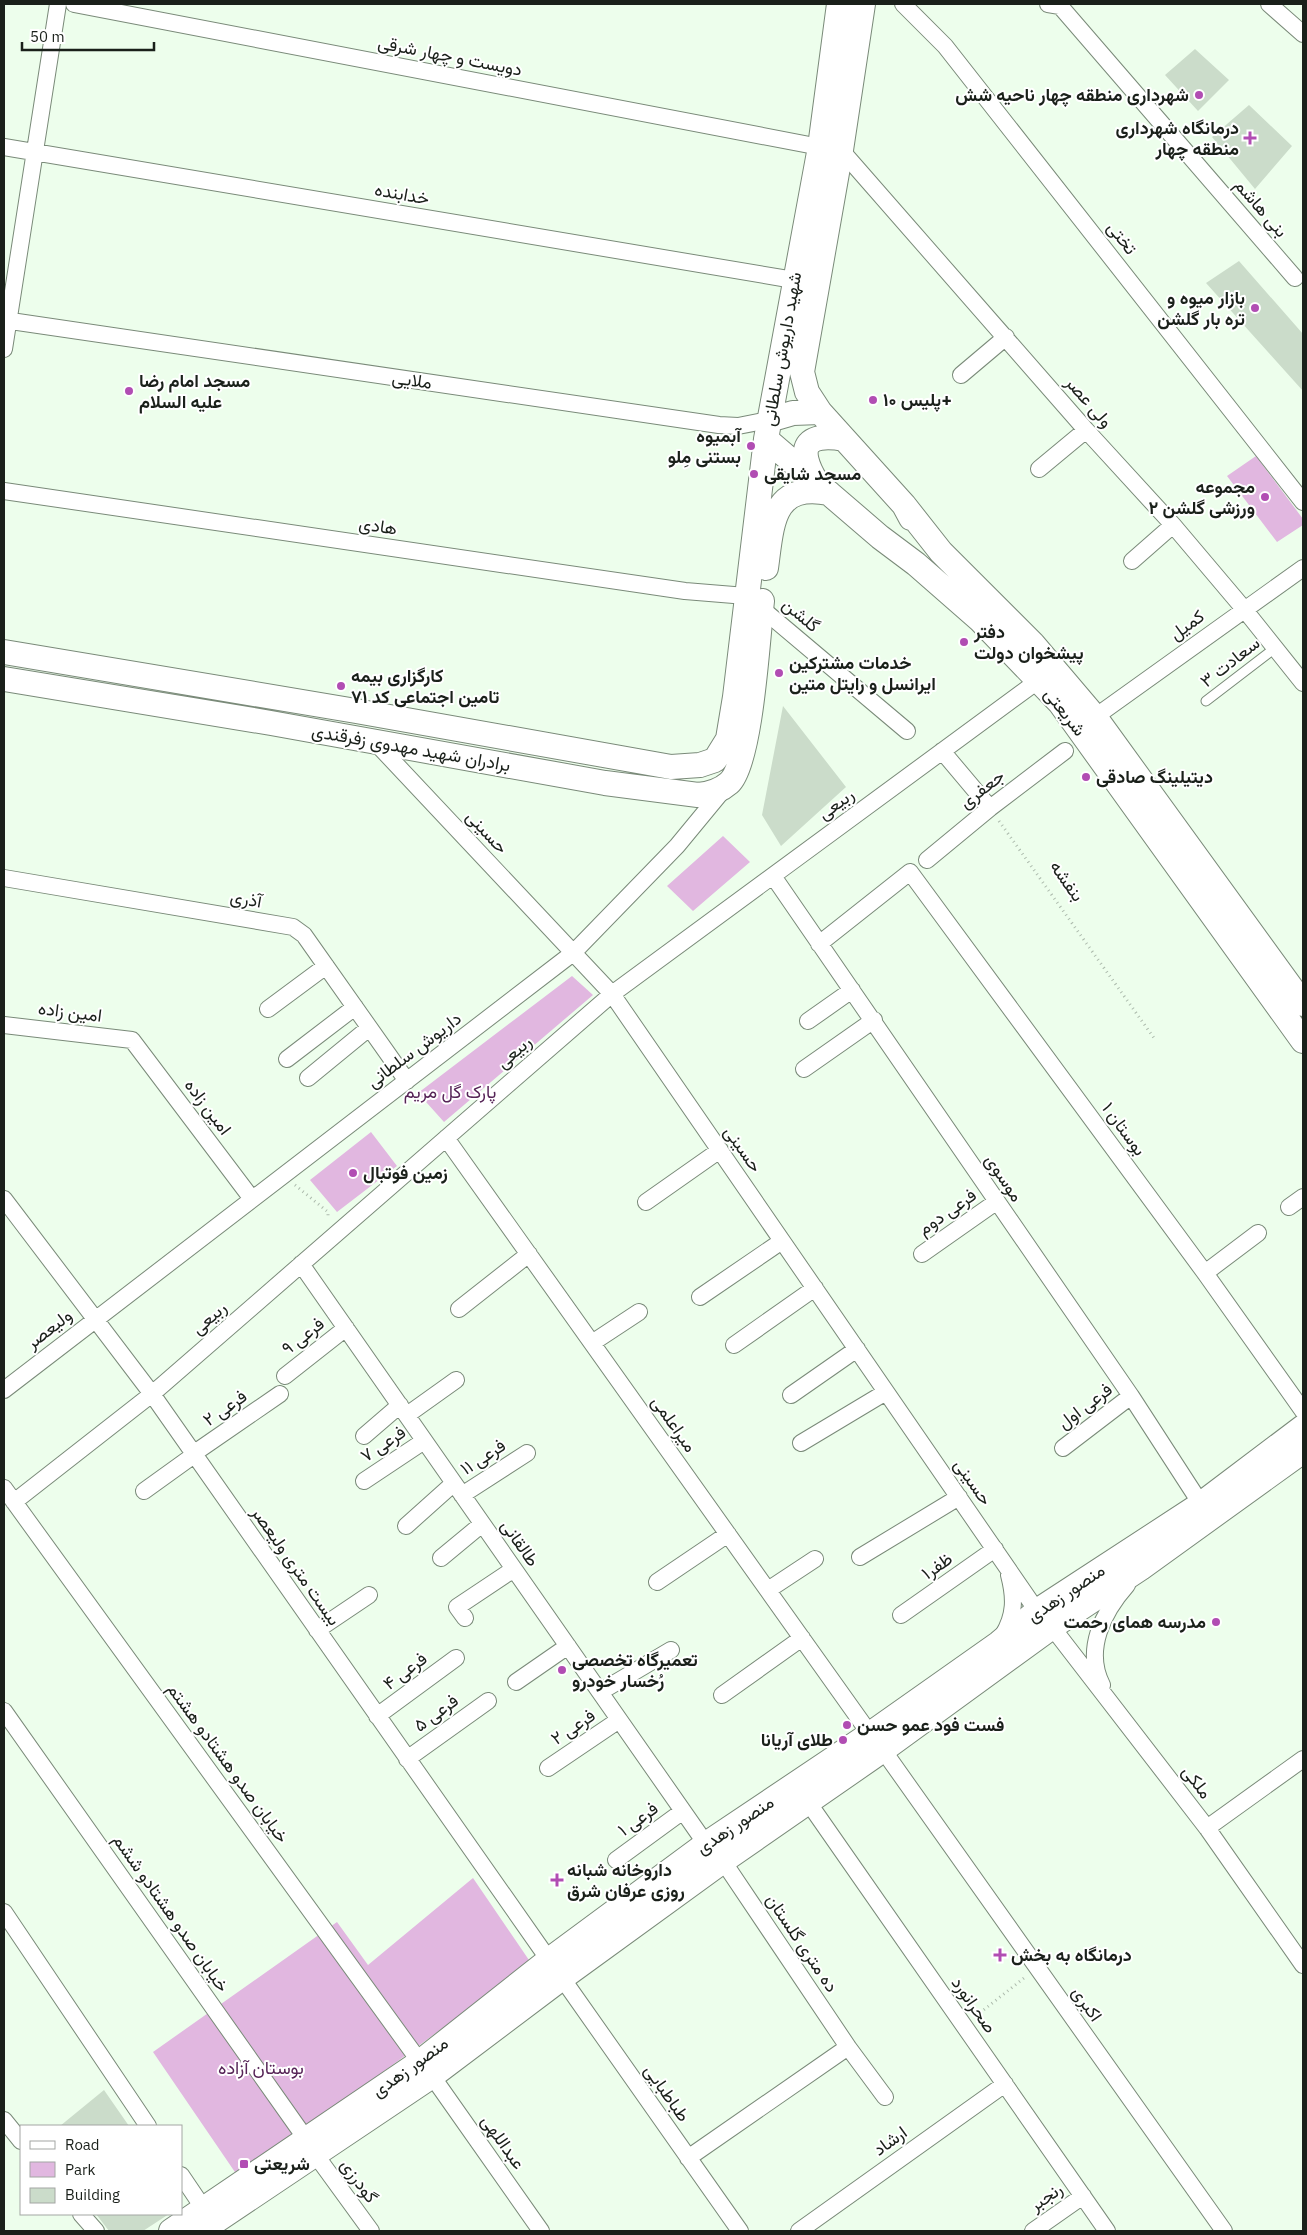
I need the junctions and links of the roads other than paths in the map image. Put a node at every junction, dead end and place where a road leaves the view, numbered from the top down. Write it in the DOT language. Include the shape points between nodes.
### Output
graph roads {
  1 [pos="58,4"];
  2 [pos="74,4"];
  3 [pos="840,4"];
  4 [pos="863,4"];
  5 [pos="903,4"];
  6 [pos="1269,4"];
  7 [pos="1054,5"];
  8 [pos="1303,34"];
  9 [pos="4,147"];
  10 [pos="830,148"];
  11 [pos="34,151"];
  12 [pos="1301,279"];
  13 [pos="805,282"];
  14 [pos="6,320"];
  15 [pos="1006,336"];
  16 [pos="4,349"];
  17 [pos="802,372"];
  18 [pos="961,375"];
  19 [pos="820,412"];
  20 [pos="768,430"];
  21 [pos="1086,430"];
  22 [pos="844,439"];
  23 [pos="1039,469"];
  24 [pos="823,488"];
  25 [pos="4,491"];
  26 [pos="1303,502"];
  27 [pos="904,505"];
  28 [pos="1173,525"];
  29 [pos="880,537"];
  30 [pos="1132,561"];
  31 [pos="1303,568"];
  32 [pos="754,602"];
  33 [pos="1244,609"];
  34 [pos="1275,648"];
  35 [pos="4,652"];
  36 [pos="4,679"];
  37 [pos="1040,680"];
  38 [pos="1303,683"];
  39 [pos="743,698"];
  40 [pos="1206,701"];
  41 [pos="356,711"];
  42 [pos="1095,716"];
  43 [pos="907,731"];
  44 [pos="375,742"];
  45 [pos="1065,751"];
  46 [pos="942,752"];
  47 [pos="730,783"];
  48 [pos="990,808"];
  49 [pos="927,860"];
  50 [pos="773,876"];
  51 [pos="4,878"];
  52 [pos="819,944"];
  53 [pos="573,953"];
  54 [pos="326,966"];
  55 [pos="852,990"];
  56 [pos="612,994"];
  57 [pos="1303,1004"];
  58 [pos="355,1007"];
  59 [pos="268,1009"];
  60 [pos="874,1020"];
  61 [pos="808,1021"];
  62 [pos="4,1024"];
  63 [pos="369,1028"];
  64 [pos="132,1040"];
  65 [pos="1303,1040"];
  66 [pos="287,1059"];
  67 [pos="804,1069"];
  68 [pos="308,1078"];
  69 [pos="406,1081"];
  70 [pos="446,1138"];
  71 [pos="720,1150"];
  72 [pos="1303,1197"];
  73 [pos="4,1199"];
  74 [pos="252,1199"];
  75 [pos="646,1202"];
  76 [pos="996,1202"];
  77 [pos="1289,1207"];
  78 [pos="1258,1233"];
  79 [pos="782,1241"];
  80 [pos="529,1254"];
  81 [pos="922,1254"];
  82 [pos="301,1264"];
  83 [pos="1205,1273"];
  84 [pos="815,1288"];
  85 [pos="700,1297"];
  86 [pos="459,1309"];
  87 [pos="639,1312"];
  88 [pos="95,1319"];
  89 [pos="346,1328"];
  90 [pos="592,1343"];
  91 [pos="734,1344"];
  92 [pos="856,1349"];
  93 [pos="285,1376"];
  94 [pos="456,1380"];
  95 [pos="4,1390"];
  96 [pos="886,1392"];
  97 [pos="152,1394"];
  98 [pos="280,1394"];
  99 [pos="791,1395"];
  100 [pos="1131,1396"];
  101 [pos="403,1410"];
  102 [pos="1303,1411"];
  103 [pos="1303,1427"];
  104 [pos="364,1436"];
  105 [pos="424,1441"];
  106 [pos="801,1443"];
  107 [pos="1063,1448"];
  108 [pos="1303,1451"];
  109 [pos="527,1453"];
  110 [pos="194,1455"];
  111 [pos="364,1481"];
  112 [pos="4,1488"];
  113 [pos="458,1489"];
  114 [pos="144,1491"];
  115 [pos="958,1497"];
  116 [pos="14,1502"];
  117 [pos="1200,1504"];
  118 [pos="482,1524"];
  119 [pos="406,1526"];
  120 [pos="728,1534"];
  121 [pos="995,1550"];
  122 [pos="860,1557"];
  123 [pos="441,1558"];
  124 [pos="815,1559"];
  125 [pos="1006,1566"];
  126 [pos="1141,1568"];
  127 [pos="514,1570"];
  128 [pos="657,1582"];
  129 [pos="768,1590"];
  130 [pos="369,1595"];
  131 [pos="901,1615"];
  132 [pos="465,1618"];
  133 [pos="1045,1619"];
  134 [pos="317,1630"];
  135 [pos="802,1638"];
  136 [pos="999,1643"];
  137 [pos="568,1646"];
  138 [pos="671,1650"];
  139 [pos="456,1658"];
  140 [pos="516,1682"];
  141 [pos="600,1692"];
  142 [pos="722,1694"];
  143 [pos="1108,1699"];
  144 [pos="488,1701"];
  145 [pos="4,1711"];
  146 [pos="377,1716"];
  147 [pos="619,1720"];
  148 [pos="877,1742"];
  149 [pos="408,1758"];
  150 [pos="1303,1759"];
  151 [pos="548,1768"];
  152 [pos="808,1802"];
  153 [pos="682,1811"];
  154 [pos="1207,1828"];
  155 [pos="706,1844"];
  156 [pos="616,1860"];
  157 [pos="723,1861"];
  158 [pos="4,1912"];
  159 [pos="1303,1965"];
  160 [pos="555,1969"];
  161 [pos="848,2047"];
  162 [pos="426,2069"];
  163 [pos="1005,2084"];
  164 [pos="885,2097"];
  165 [pos="4,2120"];
  166 [pos="147,2125"];
  167 [pos="20,2140"];
  168 [pos="310,2147"];
  169 [pos="688,2158"];
  170 [pos="182,2177"];
  171 [pos="1083,2196"];
  172 [pos="82,2215"];
  173 [pos="210,2224"];
  174 [pos="96,2231"];
  175 [pos="171,2231"];
  176 [pos="370,2231"];
  177 [pos="541,2231"];
  178 [pos="740,2231"];
  179 [pos="799,2231"];
  180 [pos="1033,2231"];
  181 [pos="1107,2231"];
  182 [pos="1224,2231"];
  1 -- 11 [label="street"];
  2 -- 10 [label="street, دویست و چهار شرقی"];
  3 -- 10 [label="main road, شهید داریوش سلطانی"];
  4 -- 10 [label="main road, شهید داریوش سلطانی"];
  5 -- 26 [label="street, تختی" via="945,46"];
  6 -- 8 [label="street"];
  7 -- 12 [label="street, بنی هاشم"];
  9 -- 11 [label="street, خدابنده"];
  10 -- 13 [label="main road, شهید داریوش سلطانی"];
  10 -- 15 [label="street, ولی عصر"];
  11 -- 13 [label="street, خدابنده"];
  11 -- 14 [label="street"];
  13 -- 17 [label="main road, شهید داریوش سلطانی"];
  13 -- 20 [label="main road, شهید داریوش سلطانی"];
  14 -- 16 [label="street"];
  14 -- 20 [label="street, ملایی"];
  15 -- 18 [label="street"];
  15 -- 21 [label="street, ولی عصر"];
  17 -- 19 [label="main road, شریعتی" via="807,392"];
  19 -- 20 [label="main road, ملایی" via="793,413"];
  19 -- 22 [label="main road, شریعتی"];
  20 -- 24 [label="main road, شریعتی"];
  20 -- 32 [label="main road, شهید داریوش سلطانی"];
  21 -- 23 [label="street"];
  21 -- 28 [label="street, ولی عصر"];
  22 -- 24 [label="main road" via="815,438 807,448 809,469"];
  22 -- 27 [label="main road, شریعتی"];
  24 -- 29 [label="main road, شریعتی"];
  24 -- 32 [label="main road, شهید داریوش سلطانی" via="804,490 785,498 778,511"];
  25 -- 32 [label="street, هادی"];
  27 -- 29 [label="main road" via="911,518 909,536 901,542 888,543"];
  27 -- 42 [label="main road, شریعتی" via="941,552 1033,644"];
  28 -- 30 [label="street"];
  28 -- 33 [label="street, ولی عصر"];
  29 -- 37 [label="main road, شریعتی" via="980,620"];
  31 -- 33 [label="street, کمیل"];
  32 -- 39 [label="main road, شهید داریوش سلطانی"];
  32 -- 43 [label="street, گلشن"];
  33 -- 34 [label="street, ولی عصر"];
  33 -- 42 [label="street, کمیل"];
  34 -- 38 [label="street, ولی عصر"];
  34 -- 40 [label="lane, سعادت ۳"];
  35 -- 41 [label="main road, برادران شهید مهدوی زفرقندی"];
  36 -- 44 [label="main road, برادران شهید مهدوی زفرقندی"];
  37 -- 46 [label="street, ربیعی"];
  37 -- 65 [label="main road, شریعتی" via="1083,734"];
  39 -- 41 [label="main road, برادران شهید مهدوی زفرقندی" via="728,738 715,760 700,765 671,767"];
  39 -- 47 [label="main road" via="748,727 737,771"];
  41 -- 44 [label="main road"];
  42 -- 57 [label="main road, شریعتی"];
  44 -- 47 [label="main road, برادران شهید مهدوی زفرقندی" via="605,783 698,795 712,793"];
  44 -- 53 [label="street, حسینی"];
  45 -- 48 [label="street, جعفری"];
  46 -- 48 [label="street"];
  46 -- 50 [label="street, ربیعی"];
  47 -- 53 [label="street, داریوش سلطانی" via="677,846"];
  48 -- 49 [label="street, جعفری"];
  50 -- 52 [label="street, موسوی"];
  50 -- 56 [label="street, ربیعی"];
  51 -- 54 [label="street, آذری" via="293,927 304,935"];
  52 -- 55 [label="street, موسوی"];
  52 -- 83 [label="street, بوستان ۱" via="910,872"];
  53 -- 56 [label="street, حسینی"];
  53 -- 69 [label="street, داریوش سلطانی"];
  54 -- 58 [label="street, آذری"];
  54 -- 59 [label="street"];
  55 -- 60 [label="street, موسوی"];
  55 -- 61 [label="street"];
  56 -- 70 [label="street, ربیعی"];
  56 -- 71 [label="street, حسینی"];
  58 -- 63 [label="street, آذری"];
  58 -- 66 [label="street"];
  60 -- 67 [label="street"];
  60 -- 76 [label="street, موسوی"];
  62 -- 64 [label="street, امين زاده"];
  63 -- 68 [label="street"];
  63 -- 69 [label="street, آذری"];
  64 -- 74 [label="street, امین زاده"];
  69 -- 74 [label="street, داریوش سلطانی"];
  70 -- 80 [label="street, میراعلمی"];
  70 -- 82 [label="street, ربیعی"];
  71 -- 75 [label="street"];
  71 -- 79 [label="street, حسینی"];
  72 -- 77 [label="street"];
  73 -- 88 [label="street, بیست متری ولیعصر"];
  74 -- 88 [label="street, داریوش سلطانی"];
  76 -- 81 [label="street, فرعی دوم"];
  76 -- 100 [label="street, موسوی"];
  78 -- 83 [label="street"];
  79 -- 84 [label="street, حسینی"];
  79 -- 85 [label="street"];
  80 -- 86 [label="street"];
  80 -- 90 [label="street, میراعلمی"];
  82 -- 89 [label="street, طالقانی"];
  82 -- 97 [label="street, ربیعی"];
  83 -- 102 [label="street, بوستان ۱"];
  84 -- 91 [label="street"];
  84 -- 92 [label="street, حسینی"];
  87 -- 90 [label="street"];
  88 -- 95 [label="street, ولیعصر"];
  88 -- 97 [label="street, بیست متری ولیعصر"];
  89 -- 93 [label="street, فرعی ۹"];
  89 -- 101 [label="street, طالقانی"];
  90 -- 120 [label="street, میراعلمی"];
  92 -- 96 [label="street, حسینی"];
  92 -- 99 [label="street"];
  94 -- 101 [label="street"];
  96 -- 106 [label="street"];
  96 -- 115 [label="street, حسینی"];
  97 -- 110 [label="street, بیست متری ولیعصر"];
  97 -- 116 [label="street, ربیعی"];
  98 -- 110 [label="street, فرعی ۲"];
  100 -- 107 [label="street, فرعی اول"];
  100 -- 117 [label="street, موسوی"];
  101 -- 104 [label="street"];
  101 -- 105 [label="street, طالقانی"];
  103 -- 117 [label="main road, منصور زهدی"];
  105 -- 111 [label="street, فرعی ۷"];
  105 -- 113 [label="street, طالقانی"];
  108 -- 126 [label="main road, منصور زهدی"];
  109 -- 113 [label="street, فرعی ۱۱"];
  110 -- 114 [label="street"];
  110 -- 134 [label="street, بیست متری ولیعصر"];
  112 -- 116 [label="street, خیابان صدو هشتادو هشتم"];
  113 -- 118 [label="street, طالقانی"];
  113 -- 119 [label="street, فرعی ۱۱"];
  115 -- 121 [label="street, حسینی"];
  115 -- 122 [label="street"];
  116 -- 162 [label="street, خیابان صدو هشتادو هشتم"];
  117 -- 133 [label="main road, منصور زهدی"];
  118 -- 123 [label="street"];
  118 -- 127 [label="street, طالقانی"];
  120 -- 128 [label="street"];
  120 -- 129 [label="street, میراعلمی"];
  121 -- 125 [label="street, حسینی"];
  121 -- 131 [label="street, ظفر۱"];
  124 -- 129 [label="street"];
  125 -- 133 [label="street, حسینی"];
  125 -- 136 [label="street" via="1013,1588 1012,1622"];
  126 -- 133 [label="main road, منصور زهدی"];
  126 -- 143 [label="street" via="1112,1602 1100,1627 1095,1653 1098,1677"];
  127 -- 132 [label="street" via="456,1607"];
  127 -- 137 [label="street, طالقانی"];
  129 -- 135 [label="street, میراعلمی"];
  130 -- 134 [label="street"];
  133 -- 136 [label="main road, منصور زهدی"];
  133 -- 143 [label="street, ملکی"];
  133 -- 148 [label="main road, منصور زهدی"];
  134 -- 146 [label="street, بیست متری ولیعصر"];
  135 -- 142 [label="street"];
  135 -- 148 [label="street, میراعلمی"];
  136 -- 148 [label="main road, منصور زهدی"];
  137 -- 140 [label="street"];
  137 -- 141 [label="street, طالقانی"];
  138 -- 141 [label="street"];
  139 -- 146 [label="street, فرعی ۴"];
  141 -- 147 [label="street, طالقانی"];
  143 -- 154 [label="street, ملکی"];
  144 -- 149 [label="street, فرعی ۵"];
  145 -- 168 [label="street, خیابان صدو هشتادو ششم"];
  146 -- 149 [label="street, بیست متری ولیعصر"];
  147 -- 151 [label="street, فرعی ۲"];
  147 -- 153 [label="street, طالقانی"];
  148 -- 152 [label="main road, منصور زهدی"];
  148 -- 155 [label="main road, منصور زهدی"];
  148 -- 182 [label="street, اکبری"];
  149 -- 160 [label="street, بیست متری ولیعصر"];
  150 -- 154 [label="street"];
  152 -- 157 [label="main road, منصور زهدی"];
  152 -- 163 [label="street, صحرانورد"];
  153 -- 155 [label="street, طالقانی"];
  153 -- 156 [label="street, فرعی ۱"];
  154 -- 159 [label="street, ملکی"];
  155 -- 160 [label="main road, منصور زهدی"];
  157 -- 160 [label="main road, منصور زهدی"];
  157 -- 161 [label="street, ده متری گلستان"];
  158 -- 166 [label="street"];
  160 -- 162 [label="main road, منصور زهدی"];
  160 -- 169 [label="street, طباطبایی"];
  161 -- 164 [label="street, ده متری گلستان"];
  161 -- 169 [label="street"];
  162 -- 168 [label="main road, منصور زهدی"];
  162 -- 177 [label="street, عبداللهی"];
  163 -- 171 [label="street, صحرانورد"];
  163 -- 179 [label="street, ارشاد"];
  165 -- 167 [label="street"];
  168 -- 173 [label="main road, منصور زهدی"];
  168 -- 176 [label="street, گودرزی"];
  169 -- 178 [label="street, طباطبایی"];
  170 -- 173 [label="street"];
  171 -- 180 [label="street, رنجبر"];
  171 -- 181 [label="street, صحرانورد"];
  172 -- 174 [label="street"];
  173 -- 175 [label="main road, منصور زهدی"];
}
